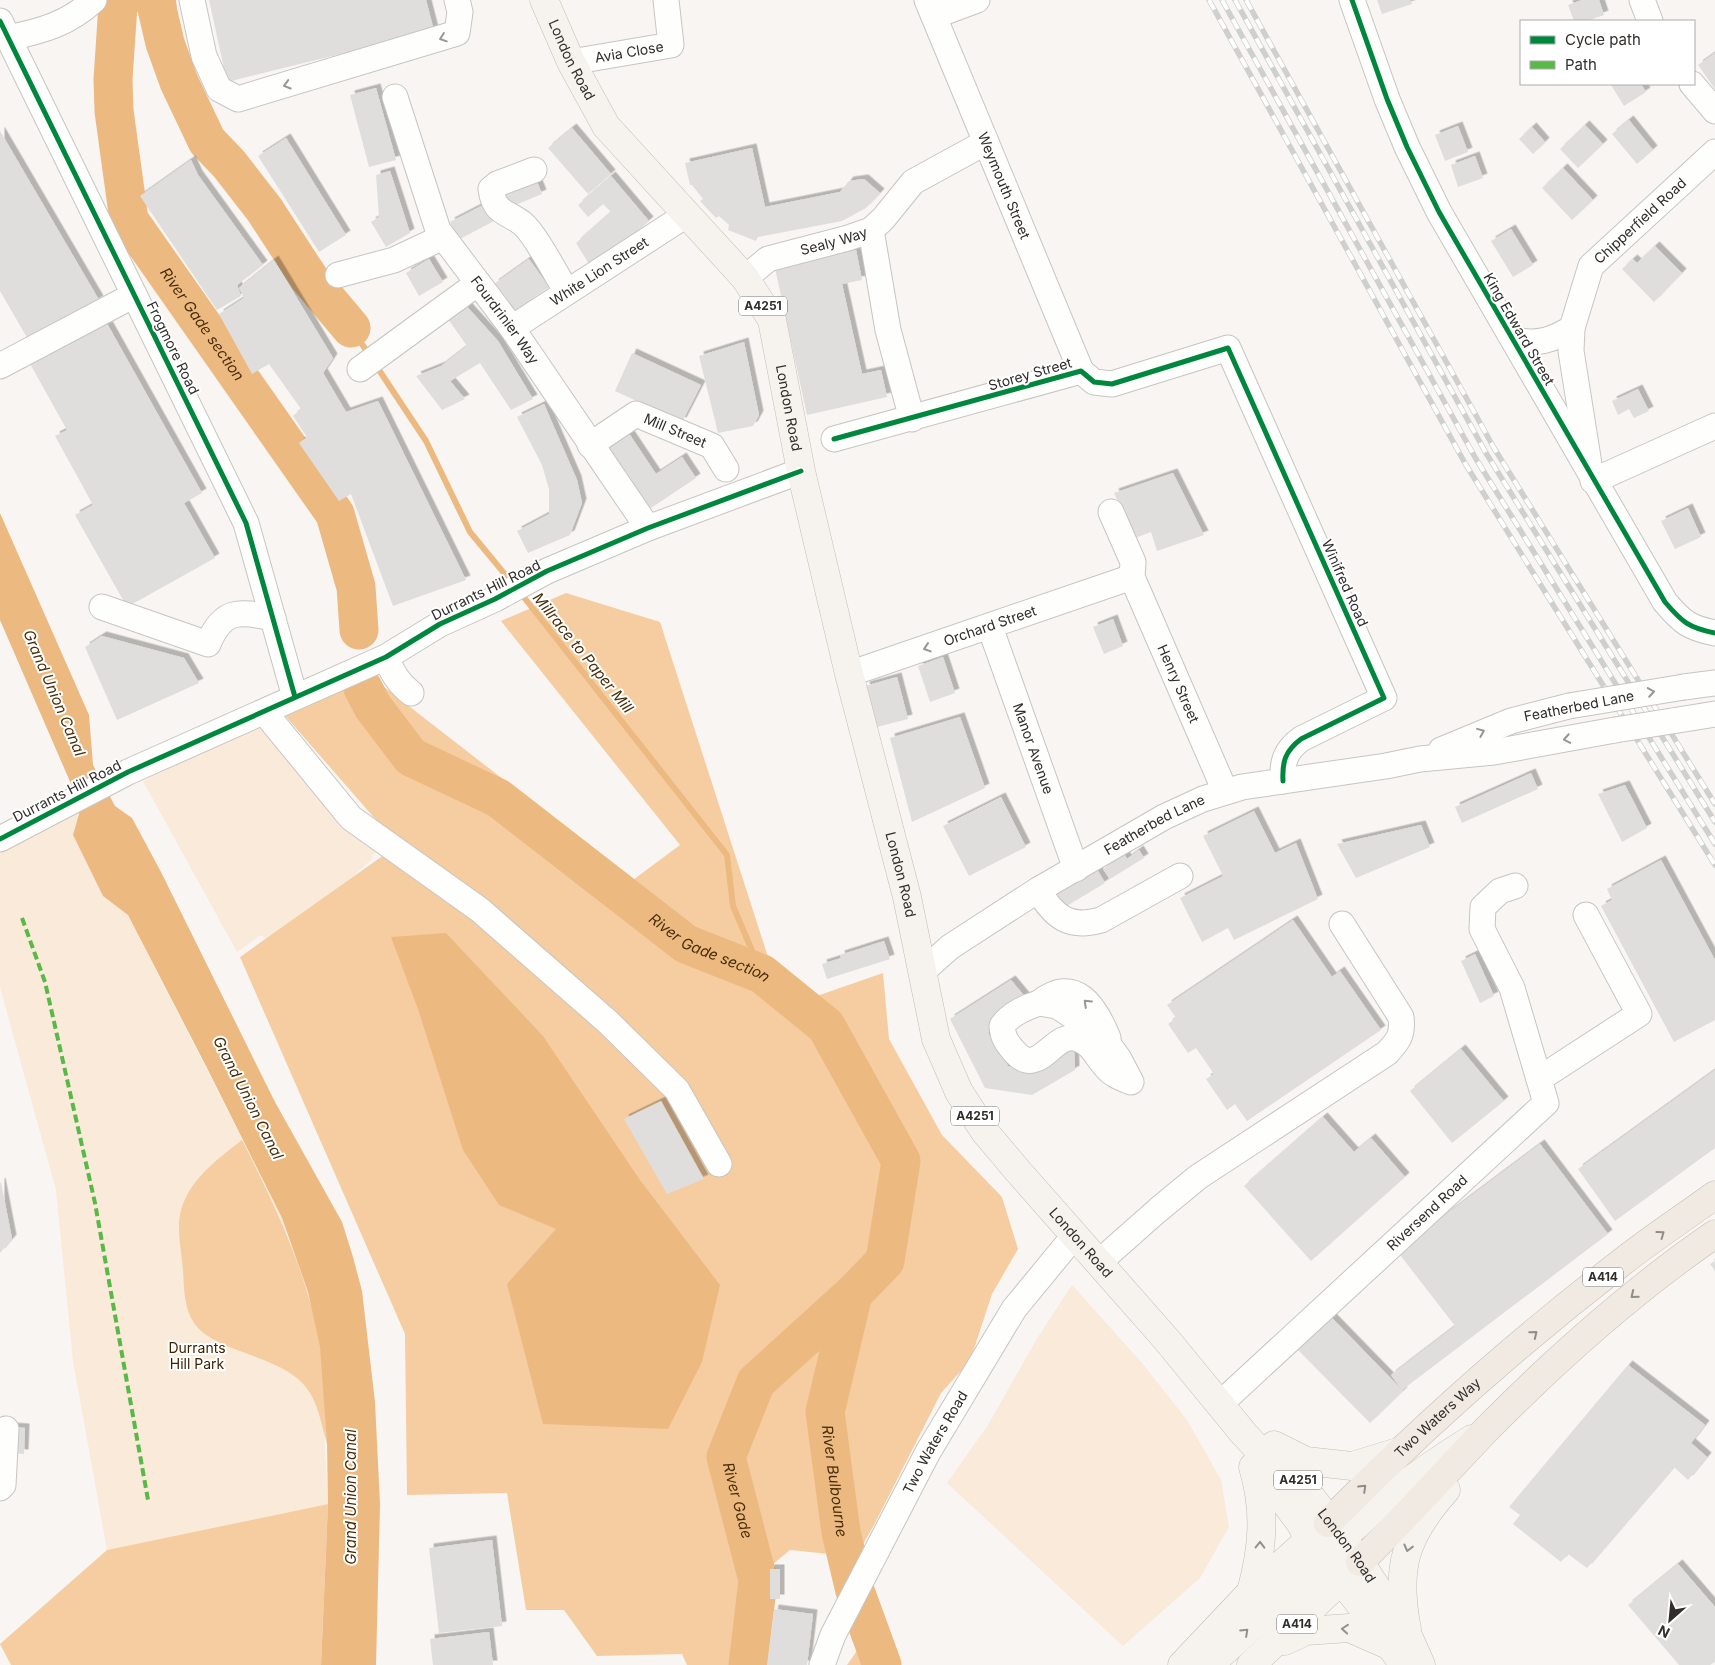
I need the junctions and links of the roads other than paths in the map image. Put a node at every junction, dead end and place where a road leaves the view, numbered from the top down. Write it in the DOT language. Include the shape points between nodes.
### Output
graph roads {
  1 [pos="94,0"];
  2 [pos="192,0"];
  3 [pos="458,0"];
  4 [pos="544,0"];
  5 [pos="666,0"];
  6 [pos="977,0"];
  7 [pos="1352,0"];
  8 [pos="1642,0"];
  9 [pos="930,8"];
  10 [pos="1650,20"];
  11 [pos="4,30"];
  12 [pos="571,62"];
  13 [pos="1693,85"];
  14 [pos="395,97"];
  15 [pos="1715,111"];
  16 [pos="986,142"];
  17 [pos="1715,152"];
  18 [pos="534,170"];
  19 [pos="686,215"];
  20 [pos="871,230"];
  21 [pos="443,237"];
  22 [pos="338,275"];
  23 [pos="745,278"];
  24 [pos="478,282"];
  25 [pos="567,292"];
  26 [pos="134,295"];
  27 [pos="512,328"];
  28 [pos="1572,328"];
  29 [pos="1514,340"];
  30 [pos="1228,348"];
  31 [pos="0,366"];
  32 [pos="360,369"];
  33 [pos="1081,371"];
  34 [pos="912,419"];
  35 [pos="1715,426"];
  36 [pos="834,439"];
  37 [pos="590,445"];
  38 [pos="726,468"];
  39 [pos="801,471"];
  40 [pos="1592,478"];
  41 [pos="1111,512"];
  42 [pos="648,528"];
  43 [pos="1132,577"];
  44 [pos="102,607"];
  45 [pos="273,618"];
  46 [pos="990,627"];
  47 [pos="1715,633"];
  48 [pos="386,657"];
  49 [pos="849,674"];
  50 [pos="1715,683"];
  51 [pos="410,693"];
  52 [pos="295,697"];
  53 [pos="265,713"];
  54 [pos="1715,714"];
  55 [pos="1420,759"];
  56 [pos="1283,781"];
  57 [pos="1225,792"];
  58 [pos="0,839"];
  59 [pos="1076,869"];
  60 [pos="1180,876"];
  61 [pos="1515,886"];
  62 [pos="1038,890"];
  63 [pos="1586,915"];
  64 [pos="1342,924"];
  65 [pos="922,972"];
  66 [pos="1111,1045"];
  67 [pos="1539,1079"];
  68 [pos="719,1164"];
  69 [pos="1715,1195"];
  70 [pos="1715,1234"];
  71 [pos="1074,1236"];
  72 [pos="1098,1263"];
  73 [pos="1220,1404"];
  74 [pos="1490,1426"];
  75 [pos="6,1429"];
  76 [pos="1251,1441"];
  77 [pos="1401,1451"];
  78 [pos="0,1488"];
  79 [pos="1319,1531"];
  80 [pos="1346,1570"];
  81 [pos="1250,1592"];
  82 [pos="1401,1650"];
  83 [pos="1261,1657"];
  84 [pos="822,1665"];
  85 [pos="1182,1665"];
  86 [pos="1209,1665"];
  87 [pos="1421,1665"];
  1 -- 11 [label="street" via="82,11 48,29"];
  3 -- 2 [label="street, one-way" via="457,33 238,99 219,89 204,56"];
  4 -- 12 [label="main road, London Road / A4251"];
  5 -- 12 [label="street, Avia Close" via="671,45"];
  6 -- 9 [label="street"];
  7 -- 29 [label="street, King Edward Street" via="1407,147 1439,212"];
  8 -- 10 [label="street"];
  9 -- 16 [label="street, Weymouth Street"];
  11 -- 26 [label="street, Frogmore Road"];
  12 -- 19 [label="main road, London Road / A4251" via="606,126"];
  13 -- 15 [label="street"];
  14 -- 21 [label="street, Fourdrinier Way"];
  16 -- 20 [label="street, Sealy Way" via="913,182"];
  16 -- 33 [label="street, Weymouth Street"];
  17 -- 28 [label="street, Chipperfield Road" via="1591,266"];
  18 -- 25 [label="street" via="497,184 491,189 492,197 502,213 523,224"];
  19 -- 23 [label="main road, London Road / A4251"];
  19 -- 25 [label="street, White Lion Street"];
  20 -- 23 [label="street, Sealy Way" via="768,259"];
  20 -- 34 [label="street" via="888,330"];
  21 -- 22 [label="street" via="394,260"];
  21 -- 24 [label="street, Fourdrinier Way"];
  23 -- 39 [label="main road, London Road / A4251" via="772,320"];
  24 -- 27 [label="street, Fourdrinier Way"];
  24 -- 32 [label="street"];
  25 -- 27 [label="street, White Lion Street"];
  26 -- 31 [label="street"];
  26 -- 45 [label="street, Frogmore Road" via="246,523"];
  27 -- 37 [label="street, Fourdrinier Way"];
  28 -- 29 [label="street" via="1547,341"];
  28 -- 40 [label="street, Chipperfield Road" via="1574,380"];
  29 -- 40 [label="street, King Edward Street"];
  30 -- 33 [label="street, Storey Street" via="1120,383 1094,382"];
  30 -- 56 [label="street, Winifred Road" via="1384,698 1291,747 1283,762"];
  33 -- 34 [label="street, Storey Street"];
  34 -- 36 [label="street, Storey Street"];
  35 -- 40 [label="street"];
  37 -- 38 [label="street, Mill Street" via="636,414 712,446"];
  37 -- 42 [label="street, Fourdrinier Way"];
  39 -- 42 [label="street, Durrants Hill Road"];
  39 -- 49 [label="main road, London Road / A4251"];
  40 -- 47 [label="street, King Edward Street" via="1665,602 1683,623 1697,630"];
  41 -- 43 [label="street, Henry Street" via="1133,562"];
  42 -- 48 [label="street, Durrants Hill Road" via="548,571 440,624"];
  43 -- 46 [label="street, Orchard Street"];
  43 -- 57 [label="street, Henry Street"];
  44 -- 45 [label="street" via="208,644 215,627 237,612"];
  45 -- 52 [label="street, Frogmore Road"];
  46 -- 49 [label="street, Orchard Street, one-way"];
  46 -- 59 [label="street, Manor Avenue"];
  48 -- 51 [label="street" via="402,686"];
  48 -- 52 [label="street, Durrants Hill Road"];
  49 -- 65 [label="main road, London Road / A4251" via="907,897"];
  55 -- 50 [label="street, Featherbed Lane, one-way, bridge" via="1511,720 1569,706"];
  52 -- 53 [label="street, Durrants Hill Road"];
  53 -- 58 [label="street, Durrants Hill Road" via="128,772"];
  53 -- 68 [label="street" via="351,818 480,910 609,1023 677,1090"];
  54 -- 55 [label="street, Featherbed Lane, one-way, bridge" via="1494,752"];
  55 -- 56 [label="street, Featherbed Lane"];
  56 -- 57 [label="street, Featherbed Lane"];
  57 -- 59 [label="street, Featherbed Lane" via="1186,806"];
  59 -- 62 [label="street, Featherbed Lane"];
  60 -- 62 [label="street" via="1101,920 1088,923 1059,917 1048,908"];
  61 -- 67 [label="street, Riversend Road" via="1500,891 1483,907 1482,929 1512,988"];
  62 -- 65 [label="street, Featherbed Lane" via="950,947"];
  63 -- 67 [label="street" via="1639,1014"];
  64 -- 72 [label="street" via="1401,1017 1402,1031 1396,1044 1198,1177"];
  65 -- 71 [label="main road, London Road / A4251" via="936,1039 959,1092 985,1132"];
  66 -- 66 [label="street, one-way" via="1102,1035 1050,1003 1029,1006 1002,1026 1004,1040 1020,1059 1037,1059 1071,1038 1086,1043 1117,1077 1131,1082"];
  67 -- 73 [label="street, Riversend Road" via="1546,1103"];
  77 -- 69 [label="highway, Two Waters Way / A414, one-way" via="1496,1365 1617,1266"];
  70 -- 74 [label="highway, A414, one-way" via="1671,1264 1597,1325"];
  71 -- 72 [label="main road, London Road / A4251"];
  71 -- 84 [label="street, Two Waters Road" via="1009,1318 928,1452 832,1635"];
  72 -- 73 [label="main road, London Road / A4251"];
  73 -- 76 [label="main road, London Road / A4251"];
  74 -- 79 [label="main road" via="1382,1502 1350,1532"];
  74 -- 80 [label="highway, A414"];
  74 -- 82 [label="main road, one-way" via="1448,1488 1424,1515 1410,1541 1401,1581"];
  75 -- 78 [label="street" via="3,1485"];
  76 -- 77 [label="main road" via="1306,1461 1352,1466"];
  76 -- 79 [label="main road, London Road / A4251" via="1293,1473"];
  81 -- 76 [label="main road, one-way" via="1259,1563 1263,1508"];
  79 -- 77 [label="highway, Two Waters Way / A414, one-way"];
  79 -- 80 [label="main road, London Road / A4251"];
  79 -- 81 [label="main road, Two Waters Way / A414"];
  80 -- 82 [label="main road, London Road"];
  80 -- 82 [label="main road, London Road / A4251" via="1374,1586"];
  80 -- 83 [label="main road, A414"];
  86 -- 80 [label="main road, one-way" via="1316,1568"];
  81 -- 85 [label="main road, Two Waters Way / A414"];
  82 -- 83 [label="main road, one-way" via="1350,1628 1329,1628 1306,1631"];
  82 -- 87 [label="main road, London Road / A4251"];
}
